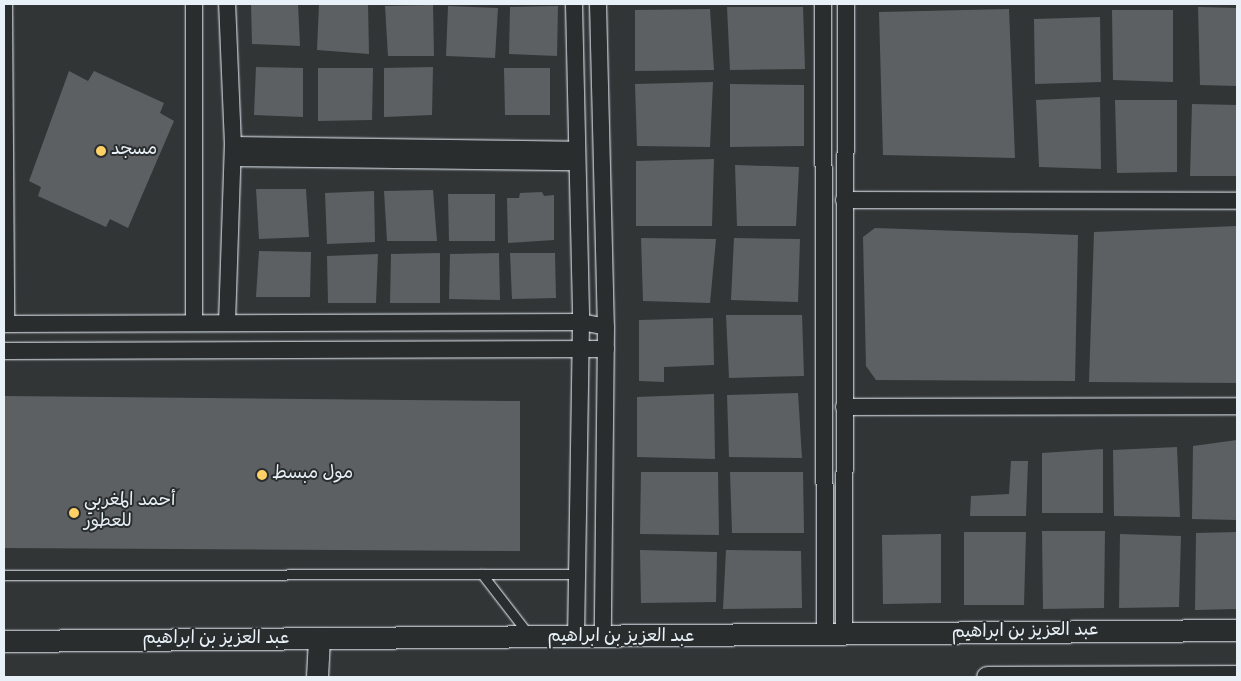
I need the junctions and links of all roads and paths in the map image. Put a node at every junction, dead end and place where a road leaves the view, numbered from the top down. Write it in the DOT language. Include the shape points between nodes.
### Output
graph roads {
  1 [pos="4,4"];
  2 [pos="194,4"];
  3 [pos="227,4"];
  4 [pos="574,4"];
  5 [pos="598,4"];
  6 [pos="823,4"];
  7 [pos="846,4"];
  8 [pos="233,152"];
  9 [pos="577,156"];
  10 [pos="844,200"];
  11 [pos="1237,201"];
  12 [pos="580,322"];
  13 [pos="194,323"];
  14 [pos="227,323"];
  15 [pos="5,324"];
  16 [pos="606,327"];
  17 [pos="606,349"];
  18 [pos="580,350"];
  19 [pos="4,351"];
  20 [pos="1237,406"];
  21 [pos="844,408"];
  22 [pos="482,574"];
  23 [pos="576,574"];
  24 [pos="4,575"];
  25 [pos="1237,630"];
  26 [pos="834,636"];
  27 [pos="576,638"];
  28 [pos="532,639"];
  29 [pos="604,639"];
  30 [pos="319,640"];
  31 [pos="4,641"];
  32 [pos="1237,676"];
  33 [pos="317,677"];
  34 [pos="987,677"];
  1 -- 15 [label="street"];
  2 -- 13 [label="street"];
  3 -- 8 [label="street"];
  4 -- 9 [label="street"];
  5 -- 16 [label="street"];
  6 -- 26 [label="street"];
  7 -- 10 [label="street"];
  8 -- 9 [label="street"];
  8 -- 14 [label="street"];
  9 -- 12 [label="street"];
  10 -- 11 [label="street"];
  10 -- 21 [label="street"];
  12 -- 14 [label="street"];
  12 -- 16 [label="street"];
  12 -- 18 [label="street"];
  13 -- 14 [label="street"];
  13 -- 15 [label="street"];
  16 -- 17 [label="street"];
  17 -- 18 [label="street"];
  17 -- 29 [label="street"];
  18 -- 19 [label="street"];
  18 -- 23 [label="street"];
  20 -- 21 [label="street"];
  21 -- 26 [label="street"];
  22 -- 23 [label="lane"];
  22 -- 24 [label="lane"];
  22 -- 28 [label="lane"];
  23 -- 27 [label="street"];
  25 -- 26 [label="street, عبد العزيز بن ابراهيم"];
  26 -- 29 [label="street, عبد العزيز بن ابراهيم"];
  27 -- 28 [label="street, عبد العزيز بن ابراهيم"];
  27 -- 29 [label="street, عبد العزيز بن ابراهيم"];
  28 -- 30 [label="street, عبد العزيز بن ابراهيم"];
  30 -- 31 [label="street, عبد العزيز بن ابراهيم"];
  30 -- 33 [label="street"];
  32 -- 34 [label="street"];
}
